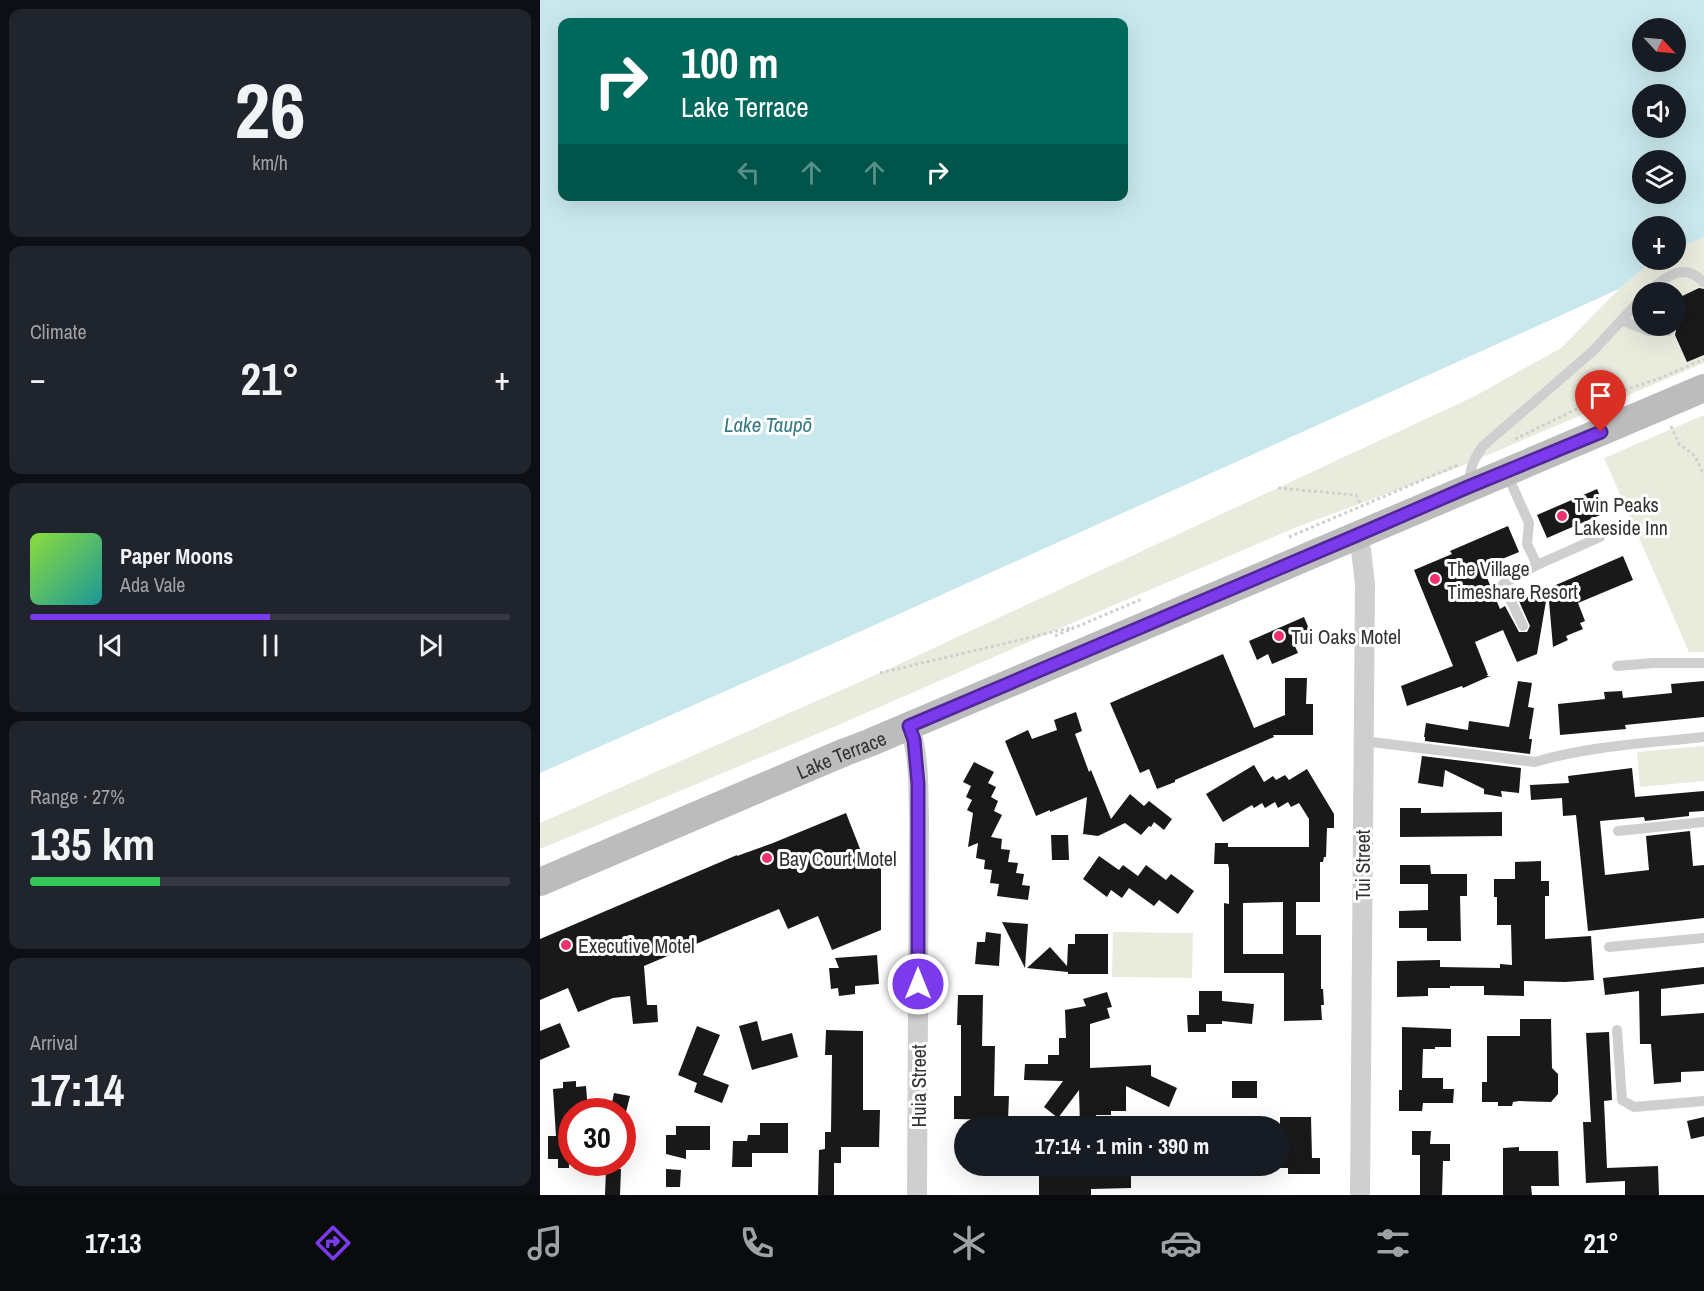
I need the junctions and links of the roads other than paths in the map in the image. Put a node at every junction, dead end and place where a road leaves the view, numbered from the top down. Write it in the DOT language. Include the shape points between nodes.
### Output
graph roads {
  1 [pos="1661,282"];
  2 [pos="1703,282"];
  3 [pos="1632,310"];
  4 [pos="1623,321"];
  5 [pos="1632,324"];
  6 [pos="1704,388"];
  7 [pos="1506,472"];
  8 [pos="1468,487"];
  9 [pos="1355,536"];
  10 [pos="1600,537"];
  11 [pos="1537,565"];
  12 [pos="1523,626"];
  13 [pos="1704,663"];
  14 [pos="1617,666"];
  15 [pos="909,726"];
  16 [pos="1704,737"];
  17 [pos="1363,741"];
  18 [pos="1704,822"];
  19 [pos="1618,831"];
  20 [pos="540,882"];
  21 [pos="1704,938"];
  22 [pos="1609,947"];
  23 [pos="1617,1030"];
  24 [pos="1704,1101"];
  25 [pos="917,1195"];
  26 [pos="1360,1195"];
  1 -- 2 [label="lane" via="1679,272 1695,275"];
  3 -- 4 [label="lane"];
  4 -- 5 [label="lane"];
  4 -- 8 [label="lane" via="1483,446 1471,466"];
  6 -- 7 [label="main road, Lake Terrace"];
  7 -- 8 [label="main road, Lake Terrace"];
  7 -- 11 [label="lane" via="1529,523 1527,544"];
  8 -- 9 [label="main road, Lake Terrace"];
  9 -- 15 [label="main road, Lake Terrace"];
  9 -- 17 [label="street, Tui Street" via="1361,550 1365,584"];
  10 -- 11 [label="lane"];
  11 -- 12 [label="lane" via="1503,584"];
  13 -- 14 [label="lane"];
  15 -- 20 [label="main road, Lake Terrace"];
  15 -- 25 [label="street, Huia Street" via="916,753 919,821"];
  16 -- 17 [label="lane" via="1556,755 1535,762"];
  17 -- 26 [label="street, Tui Street"];
  18 -- 19 [label="lane"];
  21 -- 22 [label="lane"];
  23 -- 24 [label="lane" via="1622,1100 1634,1107"];
}
